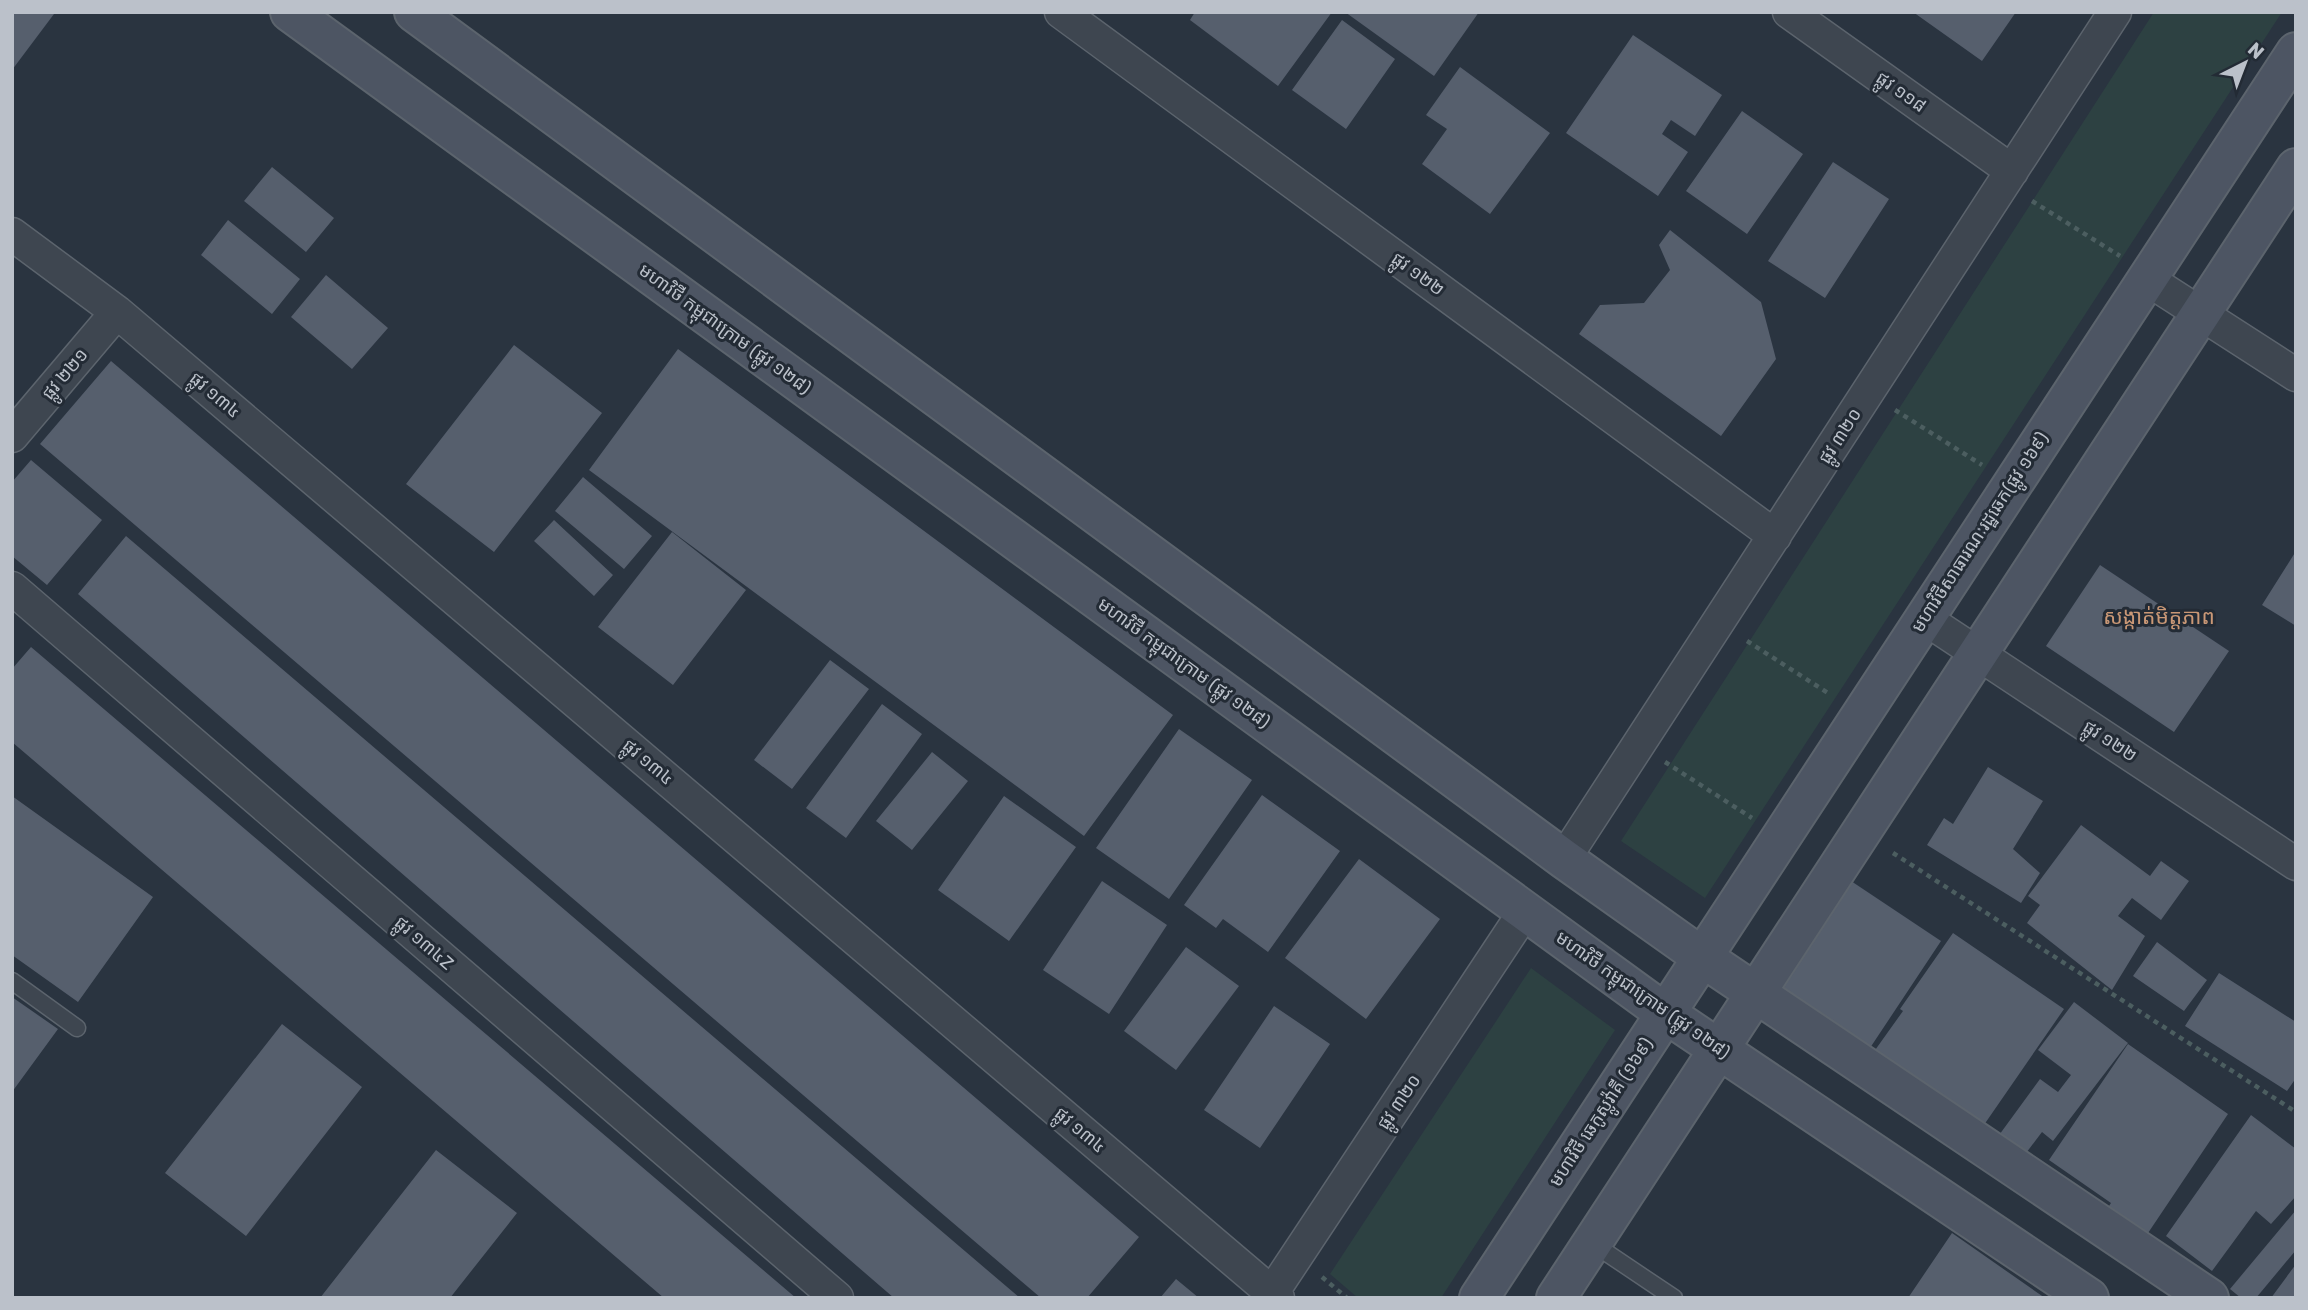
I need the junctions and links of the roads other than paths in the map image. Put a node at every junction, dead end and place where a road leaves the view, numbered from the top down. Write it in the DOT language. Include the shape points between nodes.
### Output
graph roads {
  1 [pos="290,12"];
  2 [pos="414,12"];
  3 [pos="1061,12"];
  4 [pos="1789,12"];
  5 [pos="2116,12"];
  6 [pos="335,25"];
  7 [pos="2296,52"];
  8 [pos="2296,168"];
  9 [pos="2019,183"];
  10 [pos="12,233"];
  11 [pos="2138,270"];
  12 [pos="117,312"];
  13 [pos="2201,314"];
  14 [pos="2296,375"];
  15 [pos="12,436"];
  16 [pos="1775,536"];
  17 [pos="12,588"];
  18 [pos="1924,618"];
  19 [pos="1978,654"];
  20 [pos="1564,859"];
  21 [pos="2296,864"];
  22 [pos="1525,911"];
  23 [pos="1702,957"];
  24 [pos="12,981"];
  25 [pos="1755,993"];
  26 [pos="1665,1013"];
  27 [pos="77,1028"];
  28 [pos="1718,1049"];
  29 [pos="1592,1243"];
  30 [pos="1275,1295"];
  31 [pos="837,1298"];
  32 [pos="1479,1298"];
  33 [pos="1556,1298"];
  34 [pos="1674,1298"];
  35 [pos="2089,1298"];
  36 [pos="2210,1298"];
  1 -- 6 [label="main road, មហាវិថី កម្ពុជាក្រោម (ផ្លូវ ១២៨)"];
  2 -- 20 [label="main road"];
  3 -- 16 [label="street, ផ្លូវ ១២២"];
  4 -- 9 [label="street, ផ្លូវ ១១៨"];
  5 -- 9 [label="street, ផ្លូវ ៣២០"];
  6 -- 22 [label="main road, មហាវិថី កម្ពុជាក្រោម (ផ្លូវ ១២៨)"];
  7 -- 11 [label="main road, មហាវិថីសាធារណៈរដ្ឋឆេក(ផ្លូវ ១៦៩)"];
  8 -- 13 [label="main road"];
  9 -- 16 [label="street, ផ្លូវ ៣២០"];
  10 -- 12 [label="street, ផ្លូវ ១៣៤"];
  11 -- 13 [label="street"];
  11 -- 18 [label="main road, មហាវិថីសាធារណៈរដ្ឋឆេក(ផ្លូវ ១៦៩)"];
  12 -- 15 [label="street, ផ្លូវ ២២១"];
  12 -- 30 [label="street, ផ្លូវ ១៣៤"];
  13 -- 14 [label="street"];
  13 -- 19 [label="main road"];
  16 -- 20 [label="street, ផ្លូវ ៣២០"];
  17 -- 31 [label="street, ផ្លូវ ១៣៤Z"];
  18 -- 19 [label="street, ផ្លូវ ១២២"];
  18 -- 23 [label="main road, មហាវិថីសាធារណៈរដ្ឋឆេក(ផ្លូវ ១៦៩)"];
  19 -- 21 [label="street, ផ្លូវ ១២២"];
  19 -- 25 [label="main road"];
  20 -- 23 [label="main road"];
  22 -- 26 [label="main road, មហាវិថី កម្ពុជាក្រោម (ផ្លូវ ១២៨)"];
  22 -- 30 [label="street, ផ្លូវ ៣២០"];
  23 -- 25 [label="main road"];
  23 -- 26 [label="main road, មហាវិថីសាធារណៈរដ្ឋឆេក(ផ្លូវ ១៦៩)"];
  24 -- 27 [label="lane"];
  25 -- 28 [label="main road"];
  25 -- 36 [label="main road"];
  26 -- 28 [label="main road, មហាវិថី កម្ពុជាក្រោម (ផ្លូវ ១២៨)"];
  26 -- 32 [label="main road, មហាវិថី ឆេកូស្លូវ៉ាគី (១៦៩)"];
  28 -- 29 [label="main road"];
  28 -- 35 [label="main road, មហាវិថី កម្ពុជាក្រោម (ផ្លូវ ១២៨)"];
  29 -- 33 [label="main road"];
  29 -- 34 [label="lane"];
}
